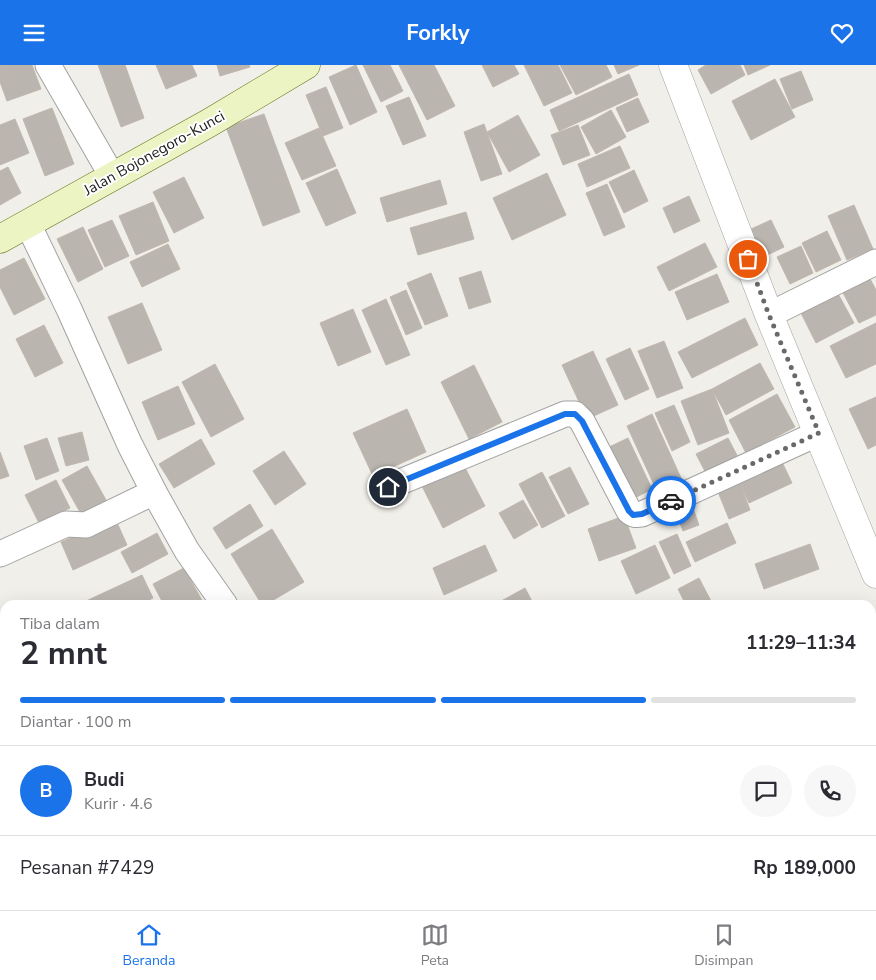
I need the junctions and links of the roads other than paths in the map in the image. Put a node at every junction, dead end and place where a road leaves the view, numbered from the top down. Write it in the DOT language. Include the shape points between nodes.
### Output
graph roads {
  1 [pos="48,65"];
  2 [pos="306,65"];
  3 [pos="672,65"];
  4 [pos="112,176"];
  5 [pos="28,224"];
  6 [pos="0,239"];
  7 [pos="876,262"];
  8 [pos="769,315"];
  9 [pos="819,433"];
  10 [pos="388,487"];
  11 [pos="154,492"];
  12 [pos="0,554"];
  13 [pos="876,573"];
  14 [pos="221,600"];
  1 -- 4 [label="street"];
  2 -- 4 [label="main road, Jalan Bojonegoro-Kunci"];
  3 -- 8 [label="street"];
  4 -- 5 [label="main road, Jalan Bojonegoro-Kunci"];
  5 -- 6 [label="main road, Jalan Bojonegoro-Kunci"];
  5 -- 11 [label="street"];
  7 -- 8 [label="street"];
  8 -- 9 [label="street"];
  9 -- 10 [label="street" via="638,515 629,511 582,421 575,414 565,414"];
  9 -- 13 [label="street"];
  11 -- 12 [label="street" via="92,523 66,524"];
  11 -- 14 [label="street" via="187,551"];
}
